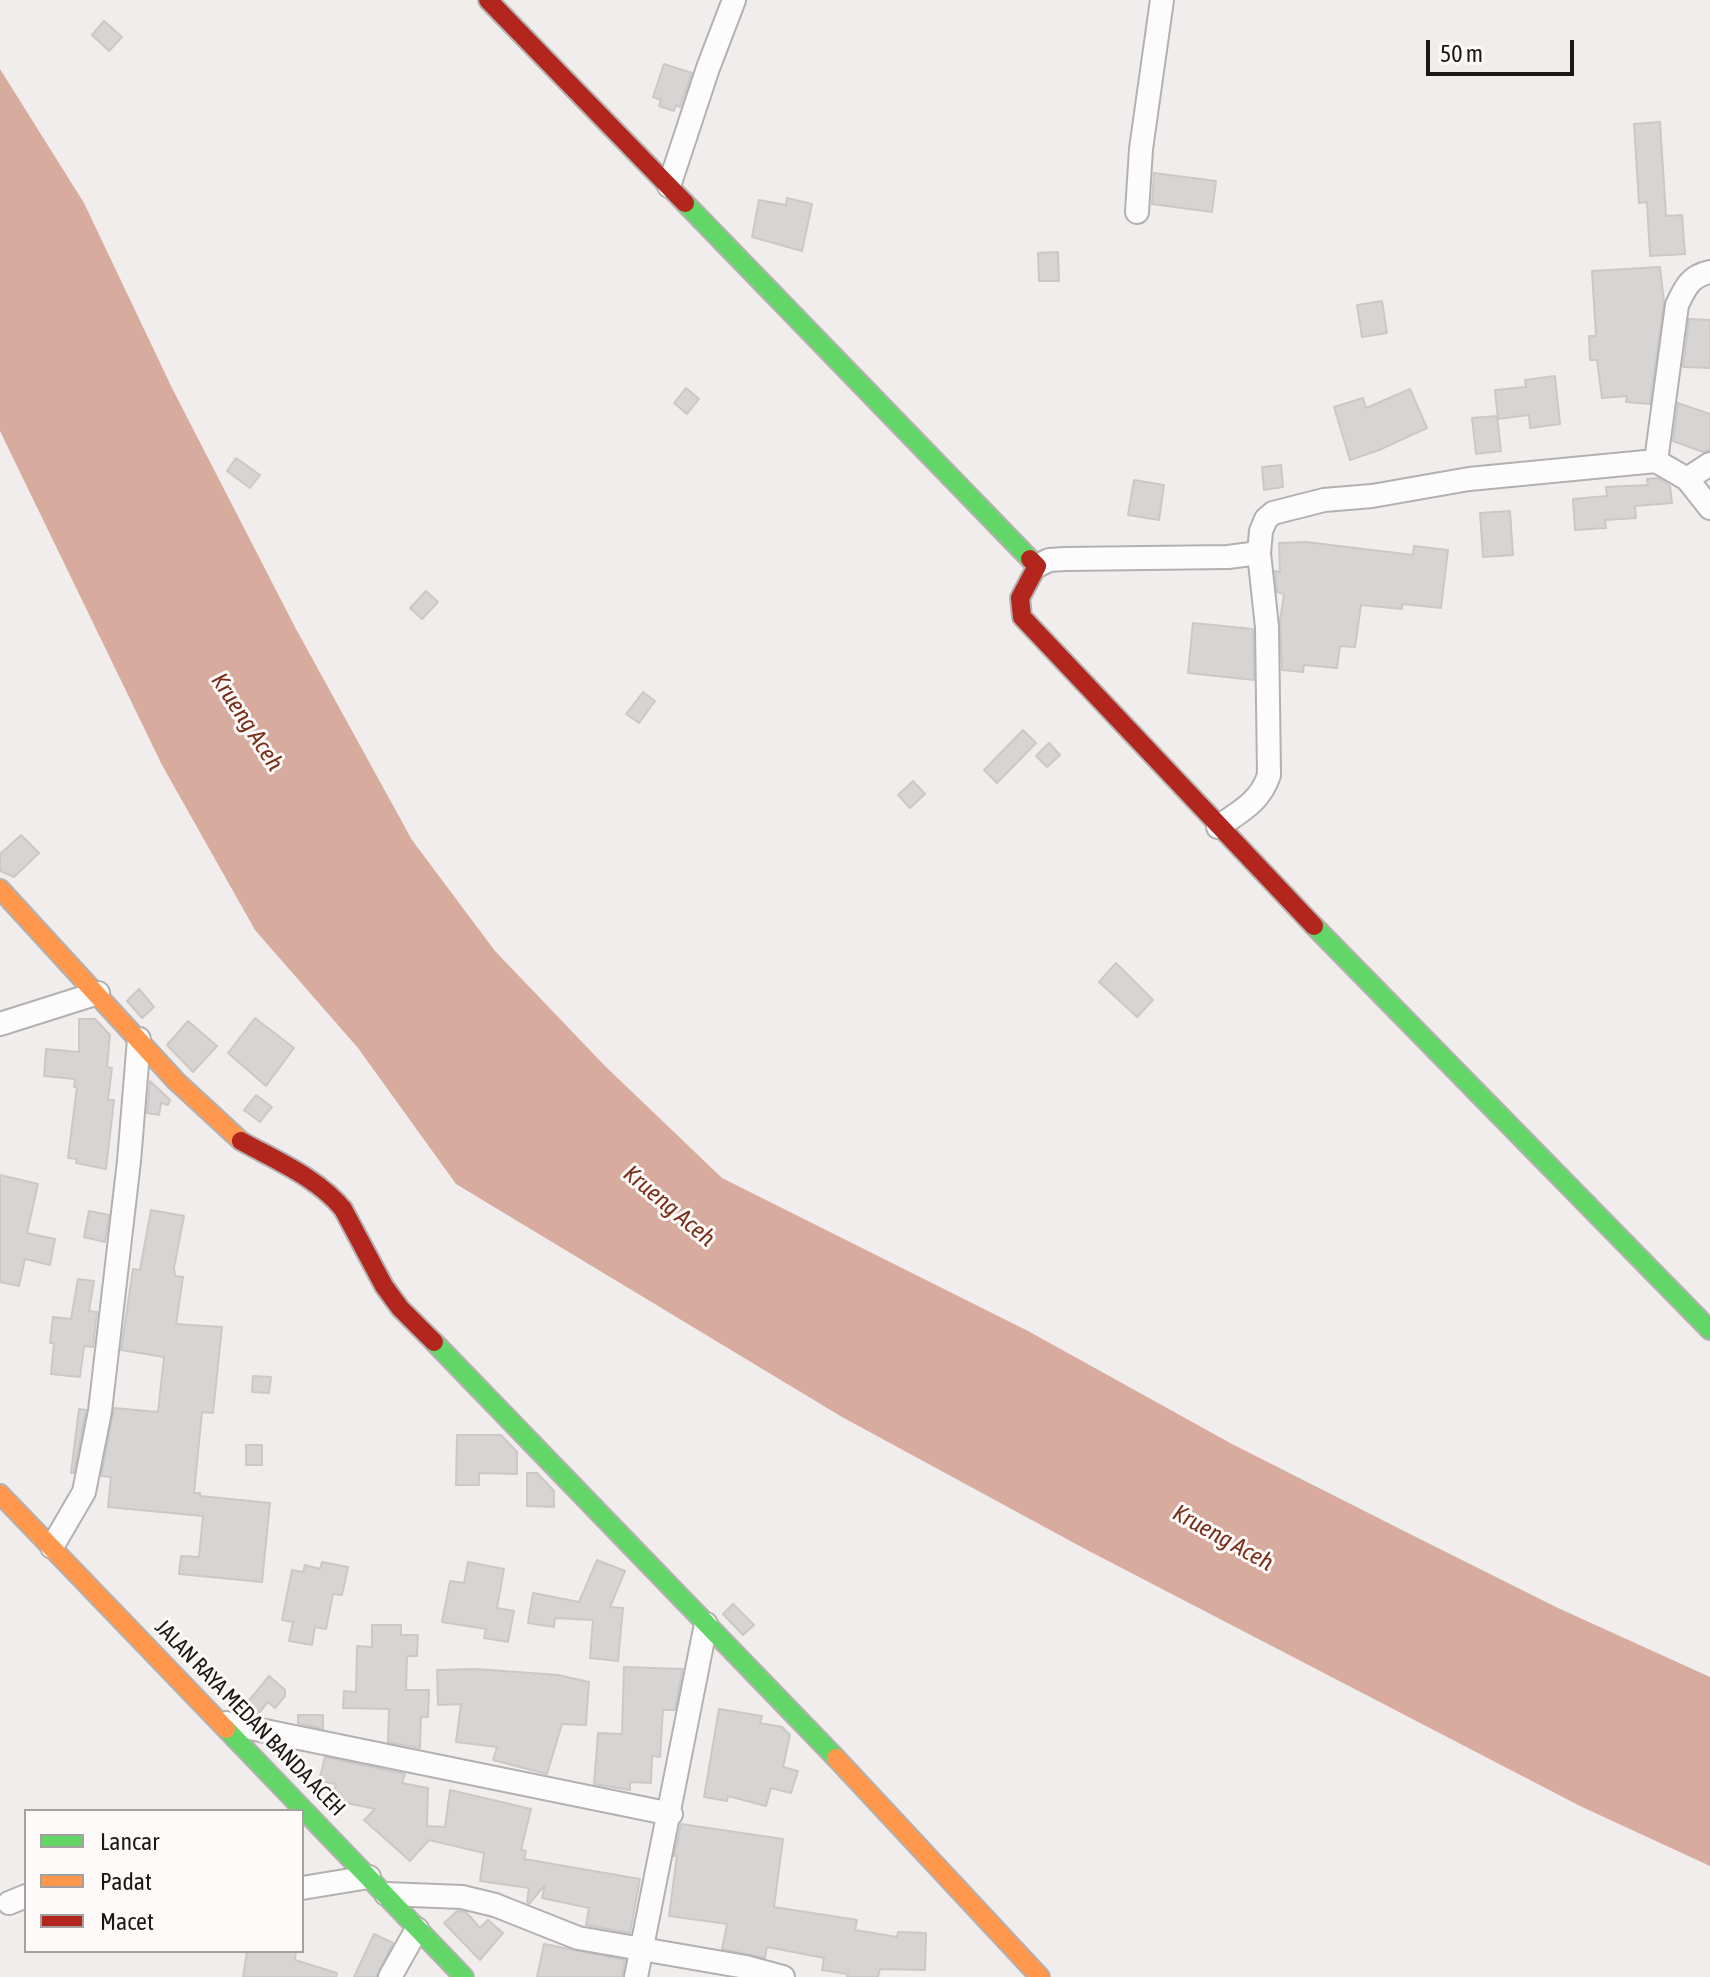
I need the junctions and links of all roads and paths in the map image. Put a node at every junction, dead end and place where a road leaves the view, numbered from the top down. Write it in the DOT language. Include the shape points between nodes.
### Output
graph roads {
  1 [pos="488,0"];
  2 [pos="734,0"];
  3 [pos="1162,0"];
  4 [pos="669,186"];
  5 [pos="1137,212"];
  6 [pos="1710,272"];
  7 [pos="1656,461"];
  8 [pos="1710,464"];
  9 [pos="1687,479"];
  10 [pos="1710,508"];
  11 [pos="1259,553"];
  12 [pos="1037,566"];
  13 [pos="1218,827"];
  14 [pos="0,889"];
  15 [pos="98,993"];
  16 [pos="0,1024"];
  17 [pos="139,1039"];
  18 [pos="1710,1330"];
  19 [pos="0,1494"];
  20 [pos="52,1547"];
  21 [pos="706,1624"];
  22 [pos="221,1722"];
  23 [pos="671,1814"];
  24 [pos="369,1877"];
  25 [pos="304,1888"];
  26 [pos="386,1894"];
  27 [pos="417,1929"];
  28 [pos="642,1948"];
  29 [pos="390,1977"];
  30 [pos="464,1977"];
  31 [pos="636,1977"];
  32 [pos="783,1977"];
  33 [pos="1040,1977"];
  1 -- 4 [label="main road"];
  2 -- 4 [label="street"];
  3 -- 5 [label="street"];
  4 -- 12 [label="main road"];
  6 -- 7 [label="street" via="1688,282 1677,305"];
  7 -- 9 [label="street"];
  7 -- 11 [label="street" via="1469,479 1295,506 1266,519"];
  8 -- 9 [label="street"];
  9 -- 10 [label="street"];
  11 -- 12 [label="street" via="1065,559"];
  11 -- 13 [label="street" via="1267,627 1269,775 1255,802"];
  12 -- 13 [label="main road" via="1017,602 1022,617"];
  13 -- 18 [label="main road"];
  14 -- 15 [label="main road"];
  15 -- 16 [label="street"];
  15 -- 17 [label="main road"];
  17 -- 20 [label="street" via="100,1411 84,1492"];
  17 -- 21 [label="main road" via="236,1138 335,1199 400,1308"];
  19 -- 20 [label="main road, JALAN RAYA MEDAN BANDA ACEH"];
  20 -- 22 [label="main road, JALAN RAYA MEDAN BANDA ACEH"];
  21 -- 23 [label="street"];
  21 -- 33 [label="main road"];
  22 -- 23 [label="street"];
  22 -- 24 [label="main road, JALAN RAYA MEDAN BANDA ACEH"];
  23 -- 28 [label="street"];
  24 -- 25 [label="street"];
  24 -- 26 [label="main road, JALAN RAYA MEDAN BANDA ACEH"];
  26 -- 27 [label="main road, JALAN RAYA MEDAN BANDA ACEH"];
  26 -- 28 [label="street" via="462,1897 578,1938"];
  27 -- 29 [label="street"];
  27 -- 30 [label="main road, JALAN RAYA MEDAN BANDA ACEH"];
  28 -- 31 [label="street"];
  28 -- 32 [label="street"];
}
